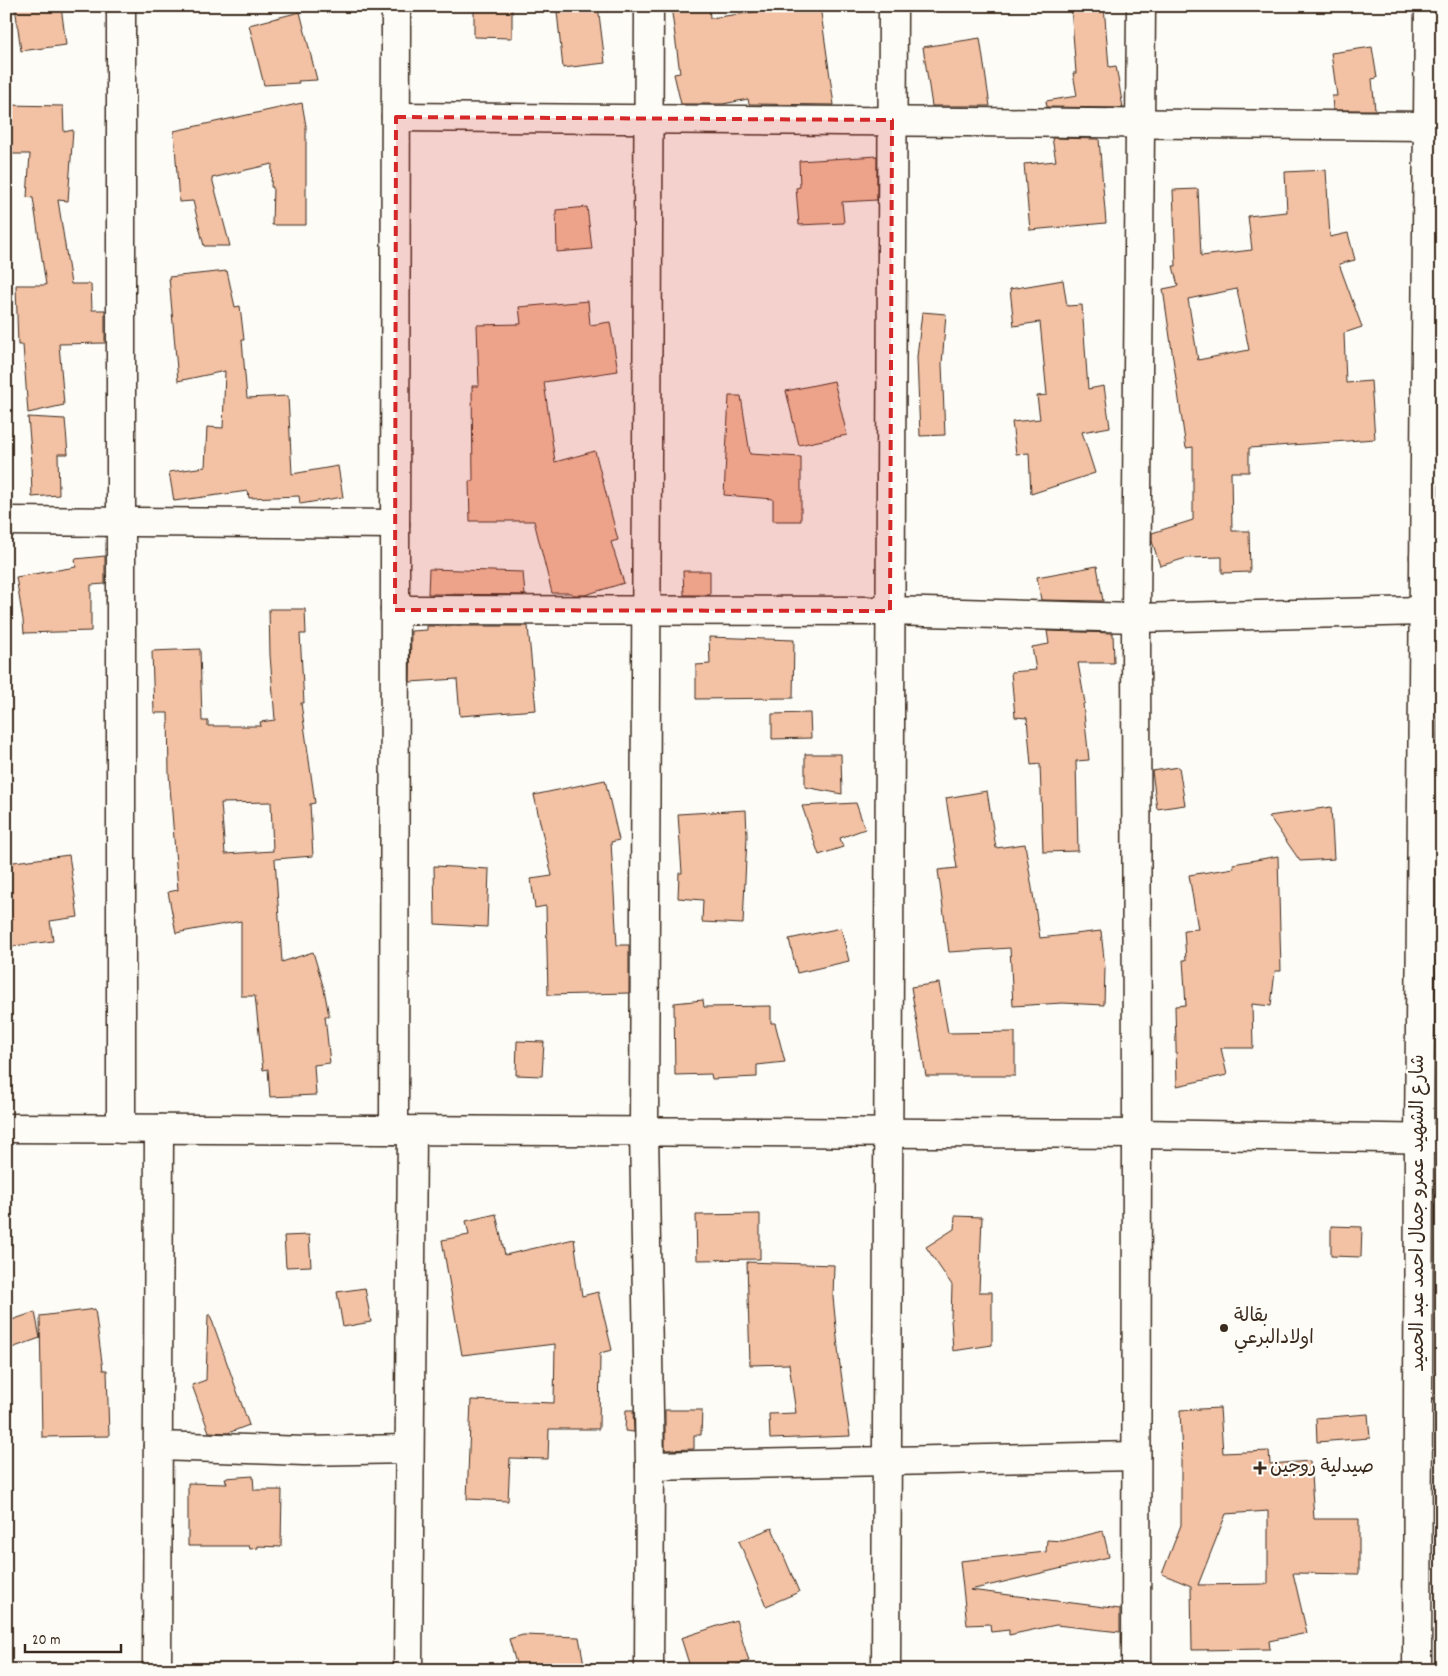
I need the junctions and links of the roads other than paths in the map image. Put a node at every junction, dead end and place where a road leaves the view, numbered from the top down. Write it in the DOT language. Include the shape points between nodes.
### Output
graph roads {
  1 [pos="121,6"];
  2 [pos="396,6"];
  3 [pos="648,6"];
  4 [pos="893,6"];
  5 [pos="1142,6"];
  6 [pos="1433,14"];
  7 [pos="396,117"];
  8 [pos="648,118"];
  9 [pos="892,120"];
  10 [pos="1141,122"];
  11 [pos="1428,126"];
  12 [pos="6,522"];
  13 [pos="121,522"];
  14 [pos="395,524"];
  15 [pos="1433,557"];
  16 [pos="395,610"];
  17 [pos="646,610"];
  18 [pos="890,611"];
  19 [pos="1423,611"];
  20 [pos="1136,618"];
  21 [pos="6,1128"];
  22 [pos="121,1129"];
  23 [pos="159,1129"];
  24 [pos="403,1130"];
  25 [pos="644,1131"];
  26 [pos="888,1133"];
  27 [pos="1137,1134"];
  28 [pos="1430,1139"];
  29 [pos="158,1446"];
  30 [pos="410,1449"];
  31 [pos="1136,1456"];
  32 [pos="887,1461"];
  33 [pos="650,1466"];
  34 [pos="157,1670"];
  35 [pos="408,1670"];
  36 [pos="649,1670"];
  37 [pos="886,1670"];
  38 [pos="1136,1670"];
  39 [pos="1417,1670"];
  1 -- 13 [label="street"];
  2 -- 7 [label="street"];
  3 -- 8 [label="street"];
  4 -- 9 [label="street"];
  5 -- 10 [label="street"];
  6 -- 11 [label="street, شارع الشهيد عمرو جمال احمد عبد الحميد"];
  7 -- 8 [label="street"];
  7 -- 14 [label="street"];
  8 -- 9 [label="street"];
  8 -- 17 [label="street"];
  9 -- 10 [label="street"];
  9 -- 18 [label="street"];
  10 -- 11 [label="street"];
  10 -- 20 [label="street"];
  11 -- 15 [label="street, شارع الشهيد عمرو جمال احمد عبد الحميد"];
  12 -- 13 [label="street"];
  13 -- 14 [label="street"];
  13 -- 22 [label="street"];
  14 -- 16 [label="street"];
  15 -- 19 [label="street, شارع الشهيد عمرو جمال احمد عبد الحميد"];
  16 -- 17 [label="street"];
  16 -- 24 [label="street"];
  17 -- 18 [label="street"];
  17 -- 25 [label="street"];
  18 -- 20 [label="street"];
  18 -- 26 [label="street"];
  19 -- 20 [label="street"];
  19 -- 28 [label="street, شارع الشهيد عمرو جمال احمد عبد الحميد"];
  20 -- 27 [label="street"];
  21 -- 22 [label="street"];
  22 -- 23 [label="street"];
  23 -- 24 [label="street"];
  23 -- 29 [label="street"];
  24 -- 25 [label="street"];
  24 -- 30 [label="street"];
  25 -- 26 [label="street"];
  25 -- 33 [label="street"];
  26 -- 27 [label="street"];
  26 -- 32 [label="street"];
  27 -- 28 [label="street"];
  27 -- 31 [label="street"];
  28 -- 39 [label="street, شارع الشهيد عمرو جمال احمد عبد الحميد"];
  29 -- 30 [label="street" via="304,1451"];
  29 -- 34 [label="street"];
  30 -- 35 [label="street"];
  31 -- 32 [label="street"];
  31 -- 38 [label="street"];
  32 -- 33 [label="street"];
  32 -- 37 [label="street"];
  33 -- 36 [label="street"];
}
